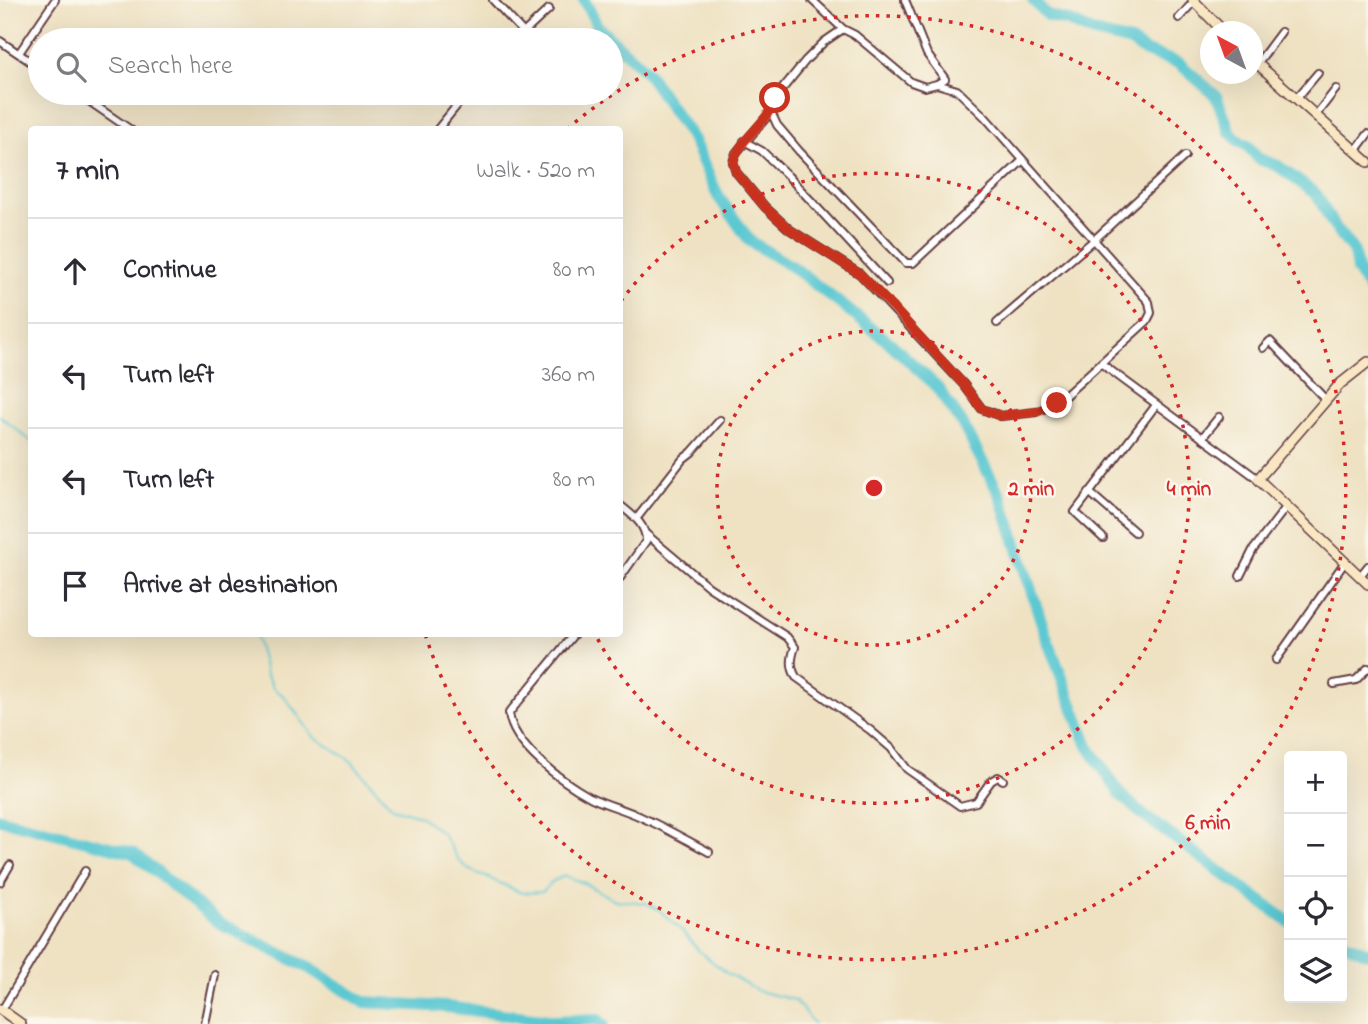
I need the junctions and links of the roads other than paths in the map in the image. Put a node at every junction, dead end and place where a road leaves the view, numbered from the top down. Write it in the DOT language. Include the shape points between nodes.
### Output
graph roads {
  1 [pos="55,0"];
  2 [pos="493,0"];
  3 [pos="813,0"];
  4 [pos="905,0"];
  5 [pos="1193,1"];
  6 [pos="549,9"];
  7 [pos="1179,18"];
  8 [pos="1213,21"];
  9 [pos="36,28"];
  10 [pos="519,28"];
  11 [pos="529,28"];
  12 [pos="843,29"];
  13 [pos="1281,32"];
  14 [pos="28,40"];
  15 [pos="0,41"];
  16 [pos="1263,52"];
  17 [pos="19,53"];
  18 [pos="28,59"];
  19 [pos="1263,68"];
  20 [pos="1318,74"];
  21 [pos="937,84"];
  22 [pos="1336,89"];
  23 [pos="1296,99"];
  24 [pos="95,105"];
  25 [pos="457,105"];
  26 [pos="771,112"];
  27 [pos="1315,116"];
  28 [pos="125,126"];
  29 [pos="440,126"];
  30 [pos="1368,134"];
  31 [pos="744,141"];
  32 [pos="1356,150"];
  33 [pos="1185,156"];
  34 [pos="1022,161"];
  35 [pos="1368,162"];
  36 [pos="1094,240"];
  37 [pos="887,283"];
  38 [pos="997,323"];
  39 [pos="1264,348"];
  40 [pos="1368,362"];
  41 [pos="1102,364"];
  42 [pos="1326,400"];
  43 [pos="1156,405"];
  44 [pos="1219,416"];
  45 [pos="720,420"];
  46 [pos="1202,438"];
  47 [pos="1258,479"];
  48 [pos="1089,492"];
  49 [pos="1287,506"];
  50 [pos="623,507"];
  51 [pos="637,518"];
  52 [pos="1135,532"];
  53 [pos="646,534"];
  54 [pos="1103,538"];
  55 [pos="1345,562"];
  56 [pos="1368,566"];
  57 [pos="623,574"];
  58 [pos="1241,576"];
  59 [pos="1360,576"];
  60 [pos="1368,584"];
  61 [pos="572,637"];
  62 [pos="1276,660"];
  63 [pos="1368,668"];
  64 [pos="1334,684"];
  65 [pos="1003,780"];
  66 [pos="709,852"];
  67 [pos="10,865"];
  68 [pos="85,871"];
  69 [pos="0,882"];
  70 [pos="215,975"];
  71 [pos="1,1010"];
  72 [pos="21,1024"];
  73 [pos="205,1024"];
  1 -- 9 [label="street"];
  2 -- 10 [label="street"];
  3 -- 12 [label="street"];
  4 -- 21 [label="street" via="927,54 946,79"];
  5 -- 7 [label="street"];
  5 -- 8 [label="street"];
  6 -- 11 [label="street"];
  12 -- 21 [label="street" via="911,82 925,87"];
  12 -- 26 [label="street" via="806,60 775,98"];
  13 -- 16 [label="street"];
  14 -- 17 [label="street"];
  15 -- 17 [label="street"];
  17 -- 18 [label="street"];
  19 -- 23 [label="street"];
  20 -- 23 [label="street"];
  21 -- 34 [label="street" via="957,90"];
  22 -- 27 [label="street"];
  23 -- 27 [label="street"];
  24 -- 28 [label="street"];
  25 -- 29 [label="street"];
  26 -- 31 [label="street"];
  26 -- 34 [label="street" via="799,151 906,263 913,263"];
  27 -- 32 [label="street"];
  30 -- 32 [label="street"];
  31 -- 37 [label="street" via="788,176"];
  31 -- 41 [label="street" via="733,162 736,172 765,207 789,229 860,274 982,409 1000,416 1036,412 1057,403"];
  32 -- 35 [label="street"];
  33 -- 36 [label="street"];
  34 -- 36 [label="street"];
  36 -- 38 [label="street"];
  36 -- 41 [label="street" via="1149,302 1151,313"];
  39 -- 42 [label="street" via="1270,341"];
  40 -- 42 [label="street"];
  41 -- 43 [label="street"];
  42 -- 47 [label="street"];
  43 -- 46 [label="street"];
  43 -- 48 [label="street"];
  44 -- 46 [label="street"];
  45 -- 51 [label="street" via="682,459"];
  46 -- 47 [label="street"];
  47 -- 49 [label="street"];
  48 -- 52 [label="street"];
  48 -- 54 [label="street" via="1075,512"];
  49 -- 55 [label="street"];
  49 -- 58 [label="street" via="1252,550"];
  50 -- 51 [label="street"];
  51 -- 53 [label="street"];
  53 -- 57 [label="street" via="646,541"];
  53 -- 65 [label="street" via="709,587 787,637 794,647 791,658 796,677 870,730 918,778 960,806 972,804 991,781"];
  55 -- 59 [label="street"];
  55 -- 62 [label="street"];
  56 -- 59 [label="street"];
  59 -- 60 [label="street"];
  61 -- 66 [label="street" via="509,713 518,738 555,774 591,797"];
  63 -- 64 [label="street" via="1356,680"];
  67 -- 69 [label="street"];
  68 -- 71 [label="street"];
  70 -- 73 [label="street"];
  71 -- 72 [label="street"];
}
